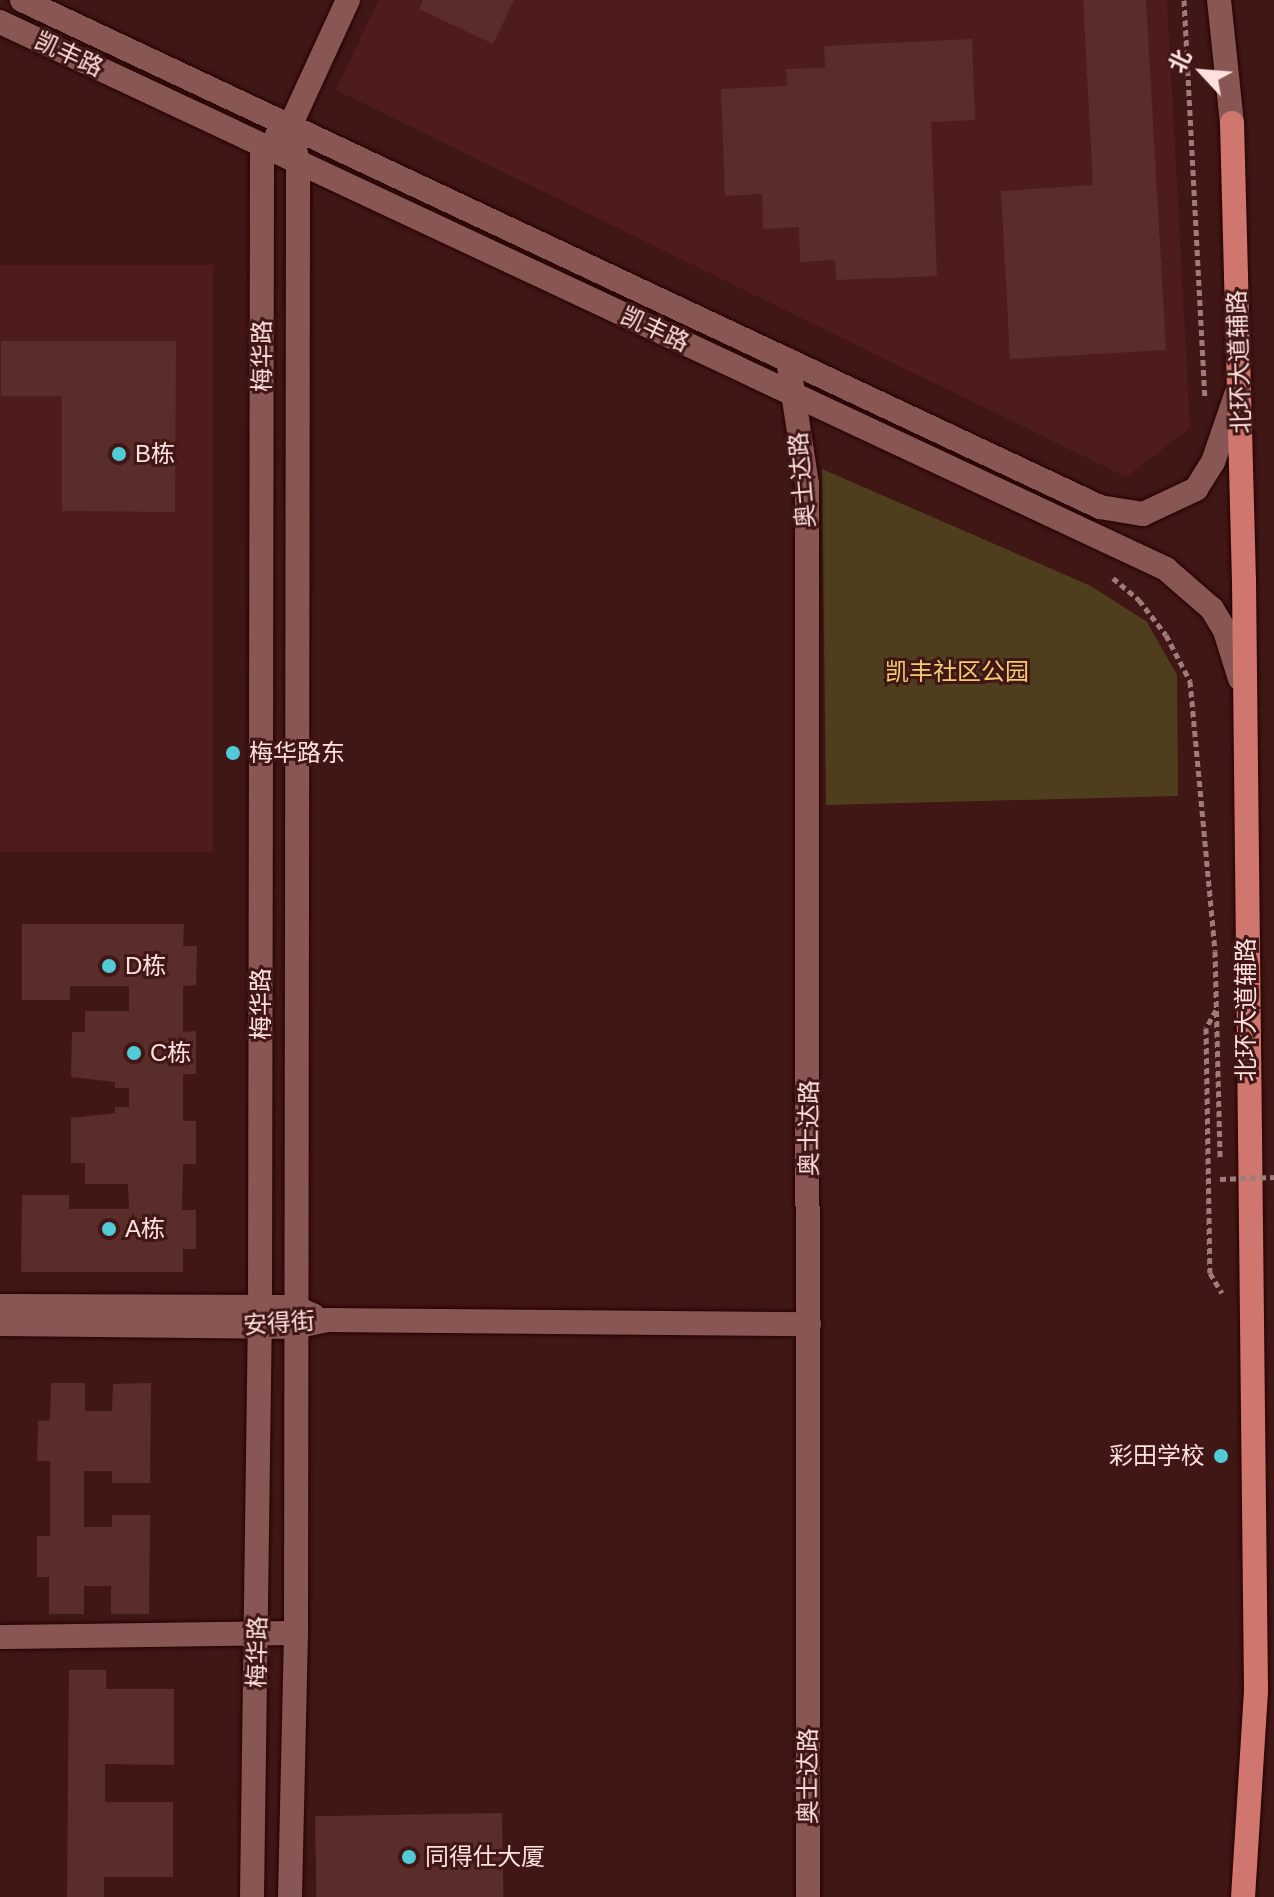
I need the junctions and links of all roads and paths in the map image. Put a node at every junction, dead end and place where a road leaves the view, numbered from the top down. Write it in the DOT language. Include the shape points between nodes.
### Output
graph roads {
  1 [pos="22,0"];
  2 [pos="348,0"];
  3 [pos="1184,0"];
  4 [pos="1219,0"];
  5 [pos="0,22"];
  6 [pos="290,126"];
  7 [pos="262,145"];
  8 [pos="298,162"];
  9 [pos="788,360"];
  10 [pos="1240,377"];
  11 [pos="793,394"];
  12 [pos="1202,414"];
  13 [pos="1113,578"];
  14 [pos="1245,701"];
  15 [pos="1216,1010"];
  16 [pos="1274,1177"];
  17 [pos="0,1306"];
  18 [pos="1223,1307"];
  19 [pos="260,1317"];
  20 [pos="294,1317"];
  21 [pos="0,1324"];
  22 [pos="809,1324"];
  23 [pos="296,1633"];
  24 [pos="257,1635"];
  25 [pos="0,1637"];
  26 [pos="252,1897"];
  27 [pos="290,1897"];
  28 [pos="808,1897"];
  29 [pos="1243,1897"];
  1 -- 6 [label="main road, 凯丰路"];
  2 -- 6 [label="main road"];
  3 -- 12 [label="path"];
  4 -- 10 [label="main road, 北环大道辅路" via="1232,123"];
  5 -- 7 [label="main road, 凯丰路"];
  6 -- 7 [label="main road"];
  6 -- 8 [label="main road, 梅华路"];
  6 -- 9 [label="main road, 凯丰路"];
  7 -- 8 [label="main road, 凯丰路"];
  7 -- 19 [label="main road, 梅华路"];
  8 -- 11 [label="main road, 凯丰路"];
  8 -- 20 [label="main road, 梅华路"];
  9 -- 10 [label="main road, 凯丰路" via="1100,507 1126,513 1162,509 1196,489 1221,444"];
  9 -- 11 [label="main road, 奥士达路"];
  10 -- 14 [label="main road, 北环大道辅路"];
  11 -- 14 [label="main road, 凯丰路" via="1182,579 1225,631"];
  11 -- 22 [label="main road, 奥士达路" via="807,484"];
  13 -- 15 [label="path" via="1157,624 1190,681 1211,890"];
  14 -- 29 [label="main road, 北环大道辅路" via="1256,1691"];
  15 -- 16 [label="path, bridge" via="1220,1179"];
  15 -- 18 [label="path" via="1206,1028 1210,1273 1222,1291"];
  17 -- 19 [label="main road, 安得街"];
  19 -- 20 [label="main road, 安得街"];
  19 -- 21 [label="main road, 安得街"];
  19 -- 24 [label="main road, 梅华路"];
  20 -- 22 [label="main road, 安得街"];
  20 -- 23 [label="main road, 梅华路"];
  22 -- 28 [label="main road, 奥士达路"];
  23 -- 24 [label="main road"];
  23 -- 27 [label="main road, 梅华路"];
  24 -- 25 [label="main road"];
  24 -- 26 [label="main road, 梅华路"];
}
